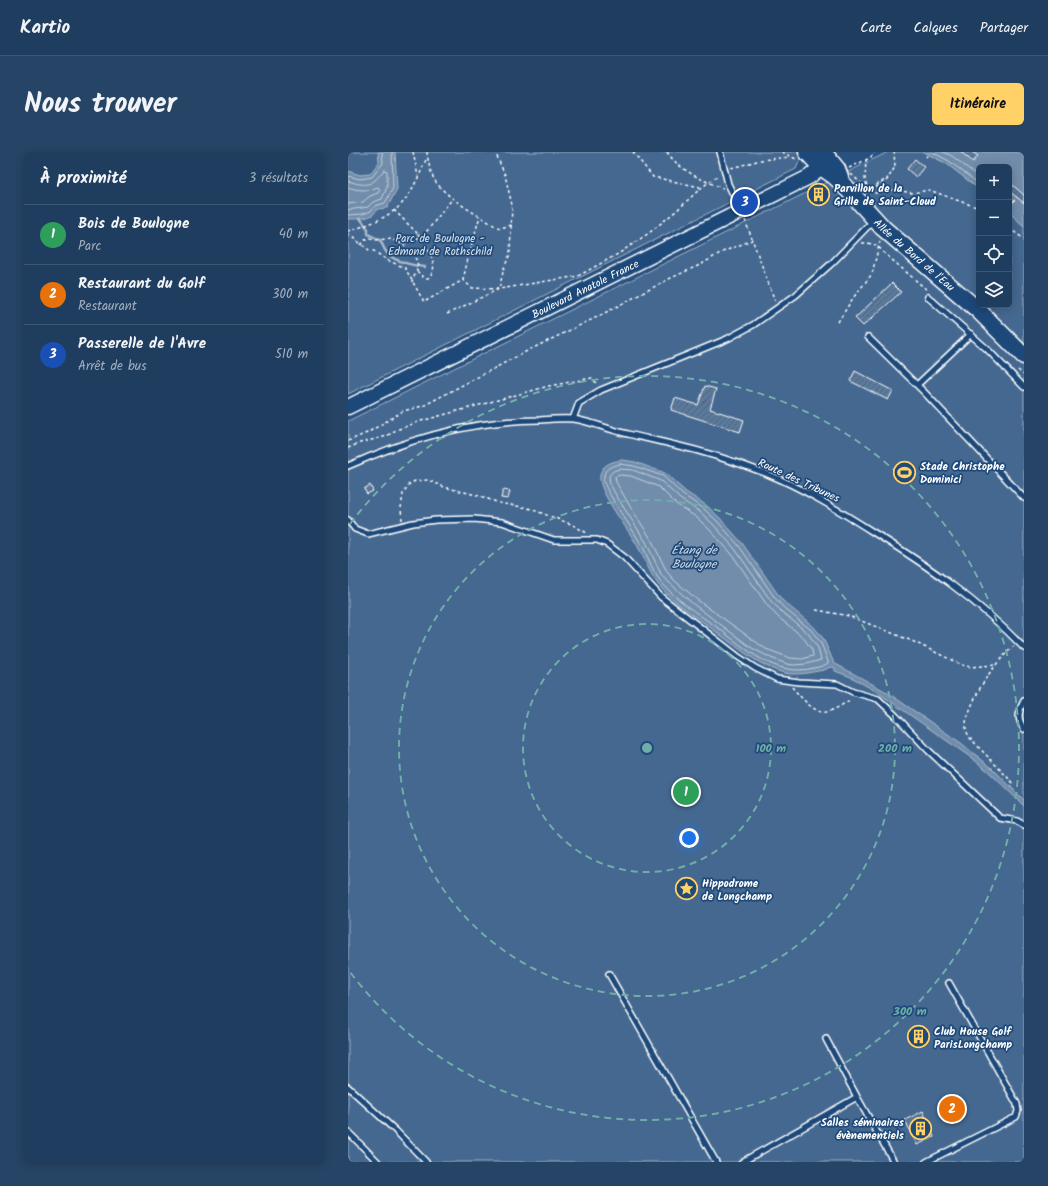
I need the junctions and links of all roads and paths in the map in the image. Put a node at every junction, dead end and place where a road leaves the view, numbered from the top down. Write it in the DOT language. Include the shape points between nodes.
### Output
graph roads {
  1 [pos="413,152"];
  2 [pos="427,152"];
  3 [pos="495,152"];
  4 [pos="633,152"];
  5 [pos="667,152"];
  6 [pos="720,152"];
  7 [pos="782,152"];
  8 [pos="875,152"];
  9 [pos="894,152"];
  10 [pos="930,152"];
  11 [pos="803,156"];
  12 [pos="926,156"];
  13 [pos="427,157"];
  14 [pos="790,157"];
  15 [pos="821,157"];
  16 [pos="867,159"];
  17 [pos="724,171"];
  18 [pos="418,176"];
  19 [pos="709,183"];
  20 [pos="866,187"];
  21 [pos="701,188"];
  22 [pos="732,191"];
  23 [pos="871,191"];
  24 [pos="1017,197"];
  25 [pos="453,198"];
  26 [pos="1012,203"];
  27 [pos="976,207"];
  28 [pos="394,210"];
  29 [pos="741,211"];
  30 [pos="480,216"];
  31 [pos="878,224"];
  32 [pos="512,225"];
  33 [pos="348,230"];
  34 [pos="1012,230"];
  35 [pos="348,234"];
  36 [pos="423,236"];
  37 [pos="422,239"];
  38 [pos="1024,239"];
  39 [pos="752,240"];
  40 [pos="403,244"];
  41 [pos="361,245"];
  42 [pos="416,272"];
  43 [pos="463,280"];
  44 [pos="412,282"];
  45 [pos="499,289"];
  46 [pos="928,297"];
  47 [pos="778,309"];
  48 [pos="447,314"];
  49 [pos="838,322"];
  50 [pos="971,334"];
  51 [pos="868,338"];
  52 [pos="1024,356"];
  53 [pos="917,385"];
  54 [pos="1024,387"];
  55 [pos="601,390"];
  56 [pos="348,407"];
  57 [pos="573,419"];
  58 [pos="348,441"];
  59 [pos="348,448"];
  60 [pos="348,466"];
  61 [pos="1024,498"];
  62 [pos="348,520"];
  63 [pos="402,526"];
  64 [pos="597,540"];
  65 [pos="816,610"];
  66 [pos="1018,642"];
  67 [pos="1024,648"];
  68 [pos="995,665"];
  69 [pos="787,680"];
  70 [pos="860,694"];
  71 [pos="1024,701"];
  72 [pos="1024,729"];
  73 [pos="1013,783"];
  74 [pos="1024,825"];
  75 [pos="609,974"];
  76 [pos="949,983"];
  77 [pos="826,1039"];
  78 [pos="348,1087"];
  79 [pos="857,1097"];
  80 [pos="348,1132"];
  81 [pos="378,1162"];
  82 [pos="426,1162"];
  83 [pos="716,1162"];
  84 [pos="742,1162"];
  85 [pos="894,1162"];
  86 [pos="926,1162"];
  1 -- 18 [label="path"];
  2 -- 13 [label="path"];
  3 -- 32 [label="path" via="505,175 512,205"];
  4 -- 21 [label="path" via="653,177"];
  5 -- 19 [label="path" via="692,174"];
  6 -- 17 [label="lane"];
  7 -- 14 [label="path"];
  8 -- 16 [label="path"];
  9 -- 23 [label="path" via="895,167 887,180"];
  10 -- 12 [label="path"];
  11 -- 14 [label="path"];
  11 -- 15 [label="main road, Allée du Bord de l'Eau"];
  13 -- 18 [label="path"];
  13 -- 25 [label="path" via="434,179"];
  14 -- 17 [label="path" via="762,160"];
  15 -- 29 [label="main road, Boulevard Anatole France" via="809,177"];
  15 -- 31 [label="main road, Allée du Bord de l'Eau" via="834,176"];
  16 -- 20 [label="path"];
  16 -- 20 [label="path" via="847,169"];
  17 -- 19 [label="path"];
  17 -- 22 [label="lane"];
  18 -- 28 [label="path" via="404,201"];
  19 -- 21 [label="path"];
  19 -- 22 [label="path"];
  20 -- 23 [label="path"];
  21 -- 45 [label="path" via="649,233 578,276"];
  22 -- 29 [label="lane"];
  23 -- 27 [label="path" via="875,193 895,190 913,193 929,190"];
  24 -- 26 [label="path"];
  25 -- 30 [label="path"];
  25 -- 36 [label="path"];
  28 -- 33 [label="path" via="364,226"];
  28 -- 37 [label="path, bridge"];
  29 -- 39 [label="path"];
  29 -- 56 [label="main road, Boulevard Anatole France"];
  30 -- 32 [label="path" via="500,228"];
  30 -- 43 [label="path"];
  31 -- 47 [label="lane"];
  31 -- 49 [label="path" via="879,247 872,274"];
  31 -- 52 [label="main road, Allée du Bord de l'Eau" via="978,311"];
  32 -- 45 [label="path" via="510,254"];
  34 -- 38 [label="path"];
  35 -- 41 [label="path" via="356,238"];
  36 -- 37 [label="path"];
  36 -- 40 [label="path"];
  37 -- 42 [label="path" via="432,255 433,271 428,278"];
  39 -- 47 [label="path"];
  39 -- 58 [label="path" via="528,350 423,406 403,411 367,433"];
  40 -- 41 [label="path" via="390,239 371,238"];
  40 -- 42 [label="path" via="412,253 417,264"];
  41 -- 44 [label="path" via="405,268"];
  42 -- 44 [label="path"];
  43 -- 44 [label="path" via="424,302"];
  43 -- 45 [label="path" via="472,288"];
  45 -- 48 [label="path"];
  46 -- 50 [label="lane"];
  47 -- 55 [label="lane" via="727,339"];
  50 -- 53 [label="lane"];
  50 -- 54 [label="lane"];
  51 -- 53 [label="lane"];
  53 -- 61 [label="lane"];
  55 -- 57 [label="lane" via="579,403"];
  55 -- 59 [label="path" via="592,378 549,386 421,421 387,436"];
  57 -- 60 [label="lane, Route des Tribunes" via="522,420 475,426 432,435"];
  57 -- 66 [label="lane, Route des Tribunes" via="723,458 766,473 826,502 946,580 988,613"];
  62 -- 63 [label="lane" via="355,530 368,534"];
  63 -- 64 [label="lane" via="436,520 474,519 502,522 554,540"];
  63 -- 64 [label="path" via="403,494 415,481 428,480 499,503 541,512 572,524"];
  64 -- 69 [label="lane" via="624,557 661,597 731,652 777,679"];
  65 -- 68 [label="path" via="849,616 912,641 962,665"];
  66 -- 67 [label="lane, Route des Tribunes"];
  66 -- 68 [label="path"];
  68 -- 73 [label="path" via="975,698 966,721 966,728 969,737"];
  69 -- 70 [label="lane" via="837,684"];
  69 -- 70 [label="path" via="806,702 815,709 825,712"];
  70 -- 74 [label="lane" via="878,699 1000,818"];
  71 -- 72 [label="lane" via="1018,719"];
  75 -- 83 [label="lane"];
  76 -- 86 [label="lane" via="1017,1104 1018,1111 1016,1116"];
  77 -- 79 [label="lane"];
  78 -- 82 [label="lane"];
  79 -- 84 [label="lane"];
  79 -- 85 [label="lane"];
  80 -- 81 [label="lane"];
}
